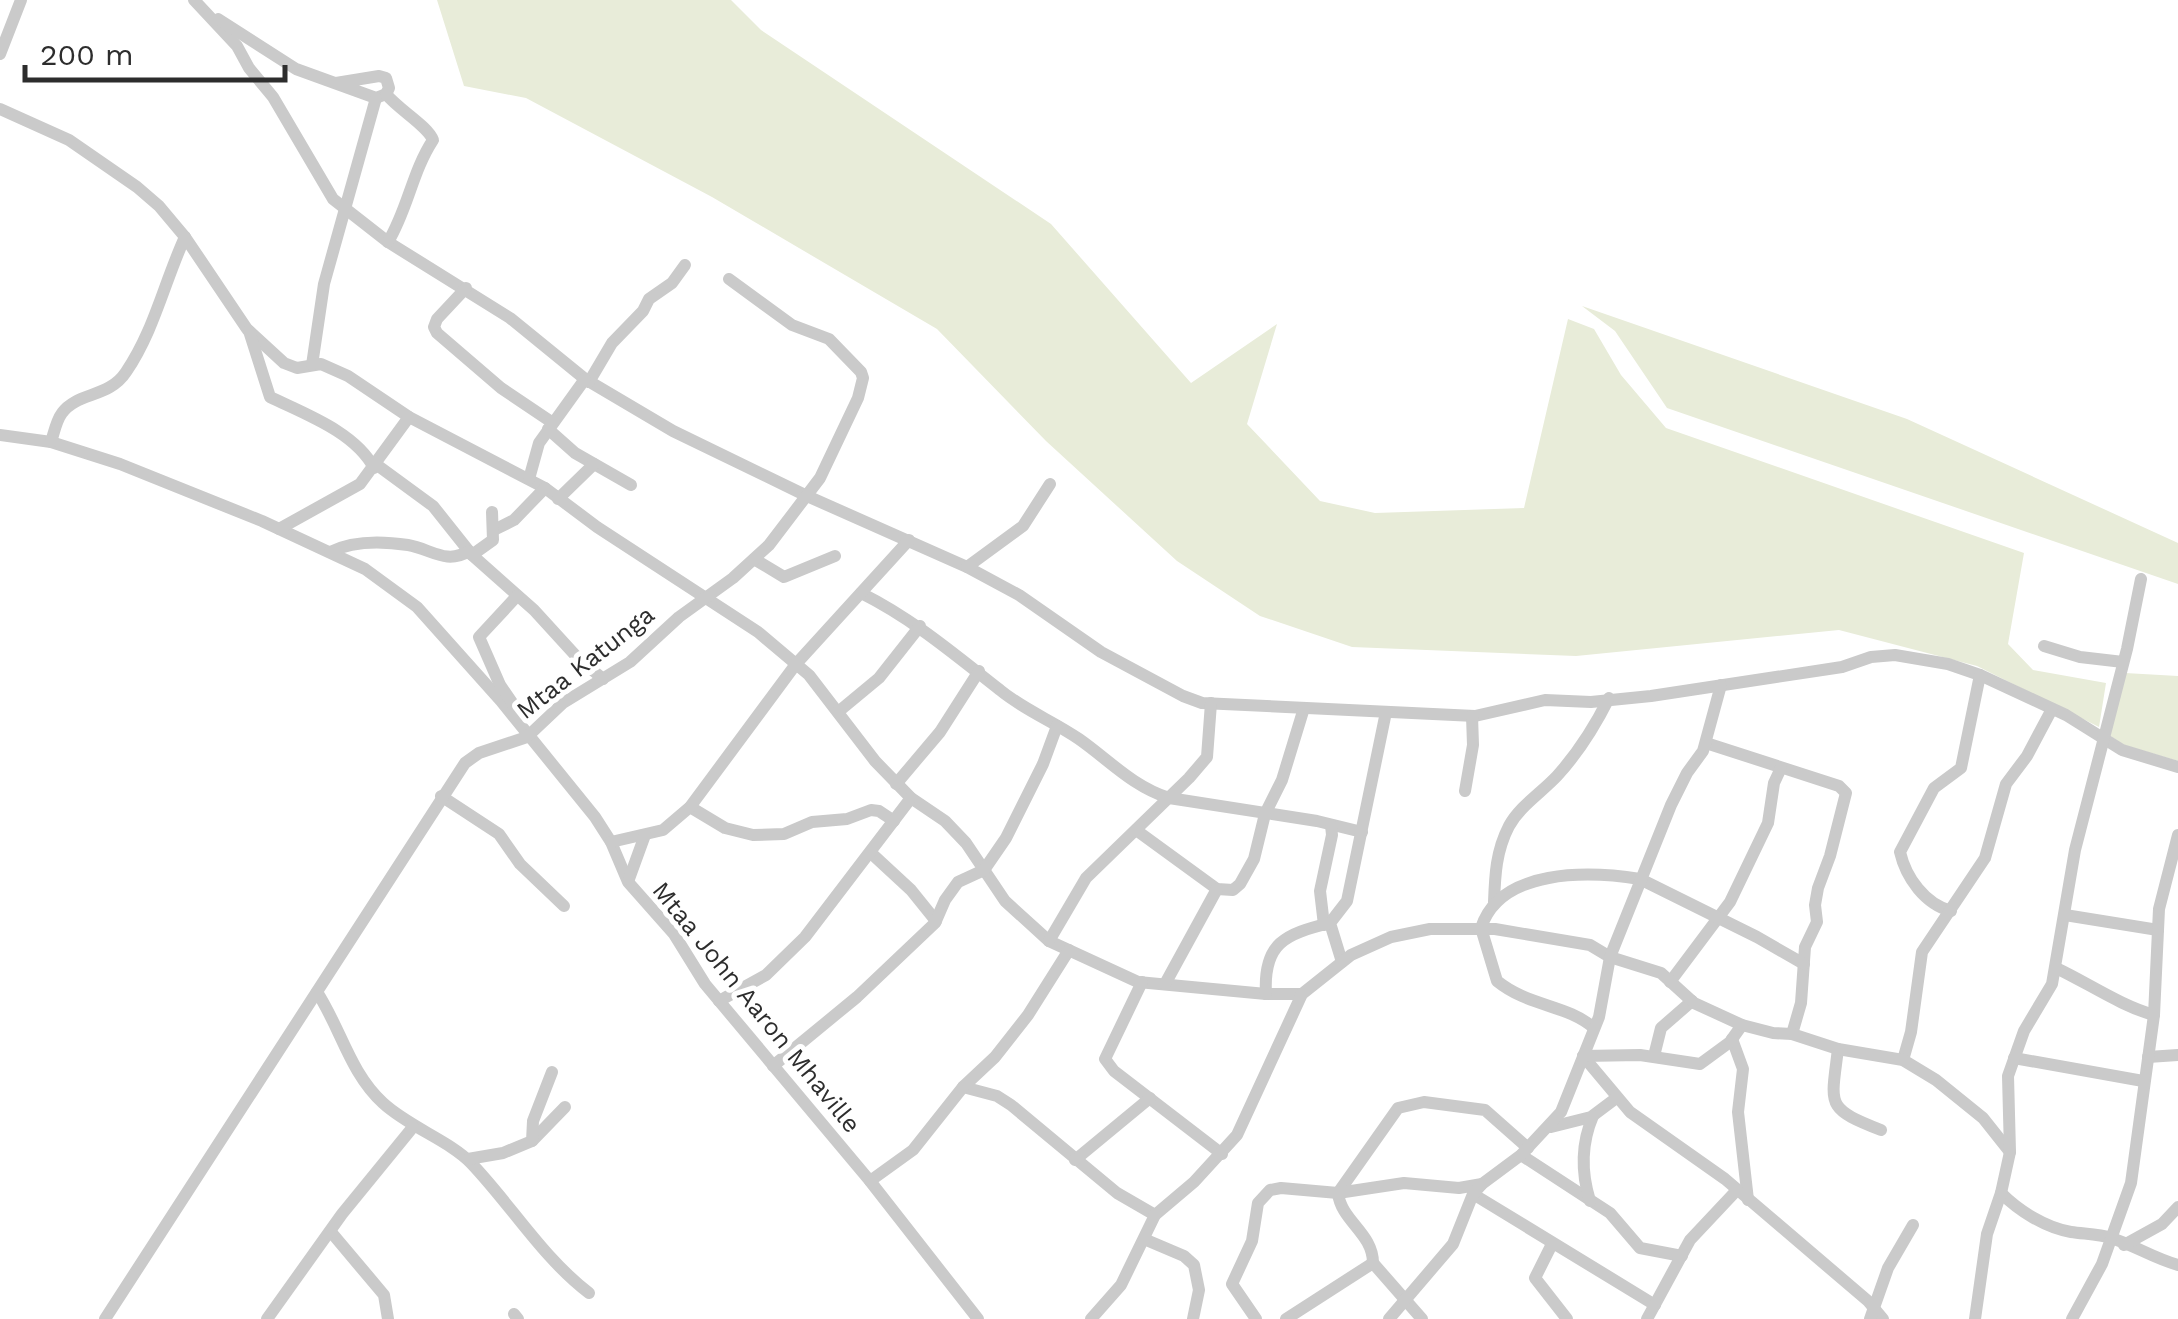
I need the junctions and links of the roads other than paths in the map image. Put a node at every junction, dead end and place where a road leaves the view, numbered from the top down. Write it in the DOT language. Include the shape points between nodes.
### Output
graph roads {
  1 [pos="21,0"];
  2 [pos="194,0"];
  3 [pos="209,13"];
  4 [pos="0,54"];
  5 [pos="336,83"];
  6 [pos="381,96"];
  7 [pos="0,109"];
  8 [pos="345,206"];
  9 [pos="184,237"];
  10 [pos="388,242"];
  11 [pos="685,266"];
  12 [pos="446,276"];
  13 [pos="729,279"];
  14 [pos="466,288"];
  15 [pos="449,305"];
  16 [pos="248,330"];
  17 [pos="312,365"];
  18 [pos="587,381"];
  19 [pos="409,417"];
  20 [pos="551,426"];
  21 [pos="0,435"];
  22 [pos="51,442"];
  23 [pos="594,464"];
  24 [pos="375,466"];
  25 [pos="529,479"];
  26 [pos="1050,484"];
  27 [pos="632,485"];
  28 [pos="546,488"];
  29 [pos="807,496"];
  30 [pos="558,499"];
  31 [pos="492,512"];
  32 [pos="279,529"];
  33 [pos="494,530"];
  34 [pos="909,540"];
  35 [pos="330,552"];
  36 [pos="470,553"];
  37 [pos="836,556"];
  38 [pos="754,559"];
  39 [pos="968,567"];
  40 [pos="2141,579"];
  41 [pos="860,593"];
  42 [pos="517,596"];
  43 [pos="704,596"];
  44 [pos="920,626"];
  45 [pos="2044,646"];
  46 [pos="2124,662"];
  47 [pos="796,664"];
  48 [pos="980,671"];
  49 [pos="1980,675"];
  50 [pos="604,679"];
  51 [pos="1722,685"];
  52 [pos="1608,698"];
  53 [pos="1211,703"];
  54 [pos="1304,708"];
  55 [pos="2052,709"];
  56 [pos="838,712"];
  57 [pos="1386,712"];
  58 [pos="1472,716"];
  59 [pos="1058,726"];
  60 [pos="530,734"];
  61 [pos="2103,738"];
  62 [pos="1706,743"];
  63 [pos="2178,767"];
  64 [pos="1781,768"];
  65 [pos="896,784"];
  66 [pos="1465,791"];
  67 [pos="441,796"];
  68 [pos="910,798"];
  69 [pos="1169,798"];
  70 [pos="690,806"];
  71 [pos="1266,814"];
  72 [pos="894,821"];
  73 [pos="1331,824"];
  74 [pos="1136,830"];
  75 [pos="1362,832"];
  76 [pos="645,835"];
  77 [pos="2178,835"];
  78 [pos="611,842"];
  79 [pos="871,853"];
  80 [pos="984,870"];
  81 [pos="1640,879"];
  82 [pos="628,882"];
  83 [pos="1217,889"];
  84 [pos="1494,902"];
  85 [pos="564,906"];
  86 [pos="1951,911"];
  87 [pos="2064,915"];
  88 [pos="1718,918"];
  89 [pos="936,921"];
  90 [pos="1327,924"];
  91 [pos="1481,928"];
  92 [pos="2158,930"];
  93 [pos="1049,941"];
  94 [pos="1070,950"];
  95 [pos="1610,957"];
  96 [pos="1342,962"];
  97 [pos="1804,964"];
  98 [pos="2056,968"];
  99 [pos="1142,982"];
  100 [pos="1164,984"];
  101 [pos="1674,986"];
  102 [pos="318,992"];
  103 [pos="1266,994"];
  104 [pos="1302,994"];
  105 [pos="719,1001"];
  106 [pos="1692,1001"];
  107 [pos="1679,1011"];
  108 [pos="2154,1015"];
  109 [pos="1742,1024"];
  110 [pos="1594,1028"];
  111 [pos="1792,1034"];
  112 [pos="1732,1039"];
  113 [pos="1838,1049"];
  114 [pos="2178,1055"];
  115 [pos="1583,1056"];
  116 [pos="1654,1056"];
  117 [pos="2148,1056"];
  118 [pos="2014,1058"];
  119 [pos="1903,1060"];
  120 [pos="773,1066"];
  121 [pos="552,1072"];
  122 [pos="2144,1080"];
  123 [pos="963,1086"];
  124 [pos="1150,1098"];
  125 [pos="1616,1099"];
  126 [pos="564,1107"];
  127 [pos="1592,1116"];
  128 [pos="413,1127"];
  129 [pos="1551,1127"];
  130 [pos="1881,1130"];
  131 [pos="532,1141"];
  132 [pos="1525,1152"];
  133 [pos="2010,1152"];
  134 [pos="1222,1154"];
  135 [pos="468,1159"];
  136 [pos="1075,1160"];
  137 [pos="870,1181"];
  138 [pos="1477,1189"];
  139 [pos="1338,1193"];
  140 [pos="2001,1193"];
  141 [pos="1742,1195"];
  142 [pos="1590,1201"];
  143 [pos="2178,1207"];
  144 [pos="1156,1215"];
  145 [pos="1913,1224"];
  146 [pos="331,1232"];
  147 [pos="1144,1239"];
  148 [pos="2118,1242"];
  149 [pos="1552,1244"];
  150 [pos="1682,1256"];
  151 [pos="1374,1263"];
  152 [pos="2178,1265"];
  153 [pos="589,1293"];
  154 [pos="1406,1300"];
  155 [pos="1655,1305"];
  156 [pos="1876,1315"];
  157 [pos="1564,1318"];
  158 [pos="105,1319"];
  159 [pos="267,1319"];
  160 [pos="388,1319"];
  161 [pos="978,1319"];
  162 [pos="1091,1319"];
  163 [pos="1193,1319"];
  164 [pos="1256,1319"];
  165 [pos="1286,1319"];
  166 [pos="1389,1319"];
  167 [pos="1422,1319"];
  168 [pos="1647,1319"];
  169 [pos="1975,1319"];
  170 [pos="2072,1319"];
  1 -- 4 [label="street"];
  2 -- 3 [label="street"];
  3 -- 5 [label="street" via="296,70"];
  3 -- 8 [label="street"];
  5 -- 6 [label="street"];
  5 -- 6 [label="street" via="382,77 389,84"];
  6 -- 8 [label="street"];
  6 -- 10 [label="street" via="434,140"];
  7 -- 9 [label="street" via="96,158 148,197"];
  8 -- 10 [label="street"];
  8 -- 17 [label="street"];
  9 -- 16 [label="street"];
  9 -- 22 [label="street" via="153,326 126,372 116,386 70,404"];
  10 -- 12 [label="street"];
  11 -- 18 [label="street" via="648,299"];
  12 -- 14 [label="street"];
  12 -- 15 [label="street"];
  13 -- 29 [label="street, Mtaa Katunga" via="792,325 829,339 862,372 846,427"];
  14 -- 15 [label="street"];
  14 -- 18 [label="street"];
  15 -- 20 [label="street" via="434,324 437,333"];
  16 -- 17 [label="street" via="284,363"];
  16 -- 24 [label="street" via="270,397 361,448"];
  17 -- 19 [label="street" via="348,376"];
  18 -- 20 [label="street"];
  18 -- 29 [label="street"];
  19 -- 24 [label="street"];
  19 -- 25 [label="street"];
  20 -- 23 [label="street"];
  20 -- 25 [label="street"];
  21 -- 22 [label="street, Mtaa John Aaron Mhaville"];
  22 -- 32 [label="street, Mtaa John Aaron Mhaville"];
  23 -- 27 [label="street"];
  23 -- 30 [label="street"];
  24 -- 32 [label="street" via="342,497"];
  24 -- 36 [label="street" via="433,506"];
  25 -- 28 [label="street"];
  26 -- 39 [label="street" via="1023,526"];
  28 -- 30 [label="street"];
  28 -- 33 [label="street"];
  29 -- 34 [label="street"];
  29 -- 38 [label="street, Mtaa Katunga"];
  30 -- 43 [label="street"];
  31 -- 33 [label="street"];
  32 -- 35 [label="street, Mtaa John Aaron Mhaville"];
  33 -- 36 [label="street" via="493,540"];
  34 -- 39 [label="street"];
  34 -- 41 [label="street"];
  35 -- 36 [label="street" via="380,542 444,558"];
  35 -- 60 [label="street, Mtaa John Aaron Mhaville" via="417,607"];
  36 -- 42 [label="street"];
  37 -- 38 [label="street" via="784,577"];
  38 -- 43 [label="street, Mtaa Katunga"];
  39 -- 53 [label="street" via="1101,652 1183,696"];
  40 -- 46 [label="street"];
  41 -- 44 [label="street"];
  41 -- 47 [label="street"];
  42 -- 50 [label="street"];
  42 -- 60 [label="street" via="479,637"];
  43 -- 47 [label="street"];
  43 -- 50 [label="street, Mtaa Katunga"];
  44 -- 48 [label="street"];
  44 -- 56 [label="street" via="880,678"];
  45 -- 46 [label="street"];
  46 -- 61 [label="street"];
  47 -- 56 [label="street"];
  47 -- 70 [label="street"];
  48 -- 59 [label="street"];
  48 -- 65 [label="street"];
  49 -- 51 [label="street" via="1895,655"];
  49 -- 55 [label="street"];
  49 -- 86 [label="street" via="1960,768 1934,788 1900,852 1926,899"];
  50 -- 60 [label="street, Mtaa Katunga"];
  51 -- 52 [label="street"];
  51 -- 62 [label="street"];
  52 -- 58 [label="street" via="1545,700"];
  52 -- 84 [label="street" via="1560,773 1509,826 1498,852"];
  53 -- 54 [label="street"];
  53 -- 69 [label="street" via="1206,756"];
  54 -- 57 [label="street"];
  54 -- 71 [label="street"];
  55 -- 61 [label="street"];
  55 -- 86 [label="street" via="2006,784 1985,858"];
  56 -- 65 [label="street"];
  57 -- 58 [label="street"];
  57 -- 75 [label="street"];
  58 -- 66 [label="street"];
  59 -- 69 [label="street" via="1134,782"];
  59 -- 80 [label="street"];
  60 -- 67 [label="street, Mtaa Katunga" via="464,763"];
  60 -- 78 [label="street, Mtaa John Aaron Mhaville"];
  61 -- 63 [label="street"];
  61 -- 87 [label="street"];
  62 -- 64 [label="street"];
  62 -- 81 [label="street"];
  64 -- 88 [label="street" via="1768,823"];
  64 -- 97 [label="street" via="1839,786 1847,798 1818,888"];
  65 -- 68 [label="street"];
  67 -- 85 [label="street" via="499,834"];
  67 -- 102 [label="street, Mtaa Katunga"];
  68 -- 72 [label="street"];
  68 -- 80 [label="street" via="945,821"];
  69 -- 71 [label="street"];
  69 -- 74 [label="street"];
  70 -- 72 [label="street" via="725,828 753,835 784,834 871,810"];
  70 -- 76 [label="street" via="663,830"];
  71 -- 73 [label="street"];
  71 -- 83 [label="street" via="1247,874 1233,890"];
  72 -- 79 [label="street"];
  73 -- 75 [label="street"];
  73 -- 90 [label="street" via="1320,892"];
  74 -- 83 [label="street"];
  74 -- 93 [label="street" via="1086,878"];
  75 -- 90 [label="street" via="1347,901"];
  76 -- 78 [label="street"];
  76 -- 82 [label="street"];
  77 -- 92 [label="street"];
  78 -- 82 [label="street, Mtaa John Aaron Mhaville"];
  79 -- 89 [label="street"];
  79 -- 105 [label="street" via="792,950 766,975"];
  80 -- 89 [label="street" via="953,887"];
  80 -- 93 [label="street" via="1005,901"];
  81 -- 84 [label="street" via="1550,879 1523,884"];
  81 -- 88 [label="street"];
  81 -- 95 [label="street"];
  82 -- 105 [label="street, Mtaa John Aaron Mhaville"];
  83 -- 100 [label="street"];
  84 -- 91 [label="street"];
  86 -- 119 [label="street" via="1922,952"];
  87 -- 92 [label="street"];
  87 -- 98 [label="street"];
  88 -- 97 [label="street"];
  88 -- 101 [label="street"];
  89 -- 120 [label="street"];
  90 -- 96 [label="street"];
  90 -- 103 [label="street" via="1274,948 1266,962"];
  91 -- 95 [label="street" via="1590,944"];
  91 -- 96 [label="street" via="1391,937"];
  91 -- 110 [label="street" via="1501,985"];
  92 -- 108 [label="street"];
  93 -- 94 [label="street"];
  94 -- 99 [label="street"];
  94 -- 123 [label="street" via="1016,1032"];
  95 -- 101 [label="street" via="1650,968"];
  95 -- 110 [label="street"];
  96 -- 104 [label="street"];
  97 -- 111 [label="street"];
  98 -- 108 [label="street"];
  98 -- 118 [label="street"];
  99 -- 100 [label="street"];
  99 -- 124 [label="street" via="1105,1059"];
  100 -- 103 [label="street"];
  101 -- 106 [label="street"];
  101 -- 107 [label="street"];
  102 -- 128 [label="street" via="360,1076"];
  102 -- 158 [label="street, Mtaa Katunga"];
  103 -- 104 [label="street"];
  104 -- 134 [label="street" via="1247,1118"];
  105 -- 120 [label="street, Mtaa John Aaron Mhaville"];
  106 -- 107 [label="street"];
  106 -- 109 [label="street"];
  107 -- 116 [label="street" via="1661,1028"];
  108 -- 117 [label="street"];
  109 -- 111 [label="street"];
  109 -- 112 [label="street"];
  110 -- 115 [label="street"];
  111 -- 113 [label="street"];
  112 -- 116 [label="street" via="1703,1064"];
  112 -- 141 [label="street" via="1742,1070"];
  113 -- 119 [label="street"];
  113 -- 130 [label="street" via="1834,1102 1841,1112"];
  114 -- 117 [label="street"];
  115 -- 116 [label="street"];
  115 -- 125 [label="street"];
  115 -- 129 [label="street"];
  117 -- 122 [label="street"];
  118 -- 122 [label="street"];
  118 -- 133 [label="street" via="2008,1076"];
  119 -- 133 [label="street" via="1983,1118"];
  120 -- 137 [label="street, Mtaa John Aaron Mhaville"];
  121 -- 131 [label="street"];
  122 -- 148 [label="street"];
  123 -- 136 [label="street" via="1011,1105"];
  123 -- 137 [label="street" via="913,1150"];
  124 -- 134 [label="street"];
  124 -- 136 [label="street"];
  125 -- 127 [label="street"];
  125 -- 141 [label="street"];
  126 -- 131 [label="street"];
  127 -- 129 [label="street"];
  127 -- 142 [label="street" via="1582,1174"];
  128 -- 135 [label="street"];
  128 -- 146 [label="street"];
  129 -- 132 [label="street"];
  131 -- 135 [label="street"];
  132 -- 138 [label="street"];
  132 -- 139 [label="street" via="1485,1110 1411,1103 1389,1117"];
  132 -- 142 [label="street"];
  133 -- 140 [label="street"];
  134 -- 144 [label="street"];
  135 -- 153 [label="street" via="532,1239"];
  136 -- 144 [label="street"];
  137 -- 161 [label="street, Mtaa John Aaron Mhaville"];
  138 -- 139 [label="street" via="1404,1183"];
  138 -- 149 [label="street"];
  138 -- 154 [label="street" via="1453,1244"];
  139 -- 151 [label="street" via="1372,1248"];
  139 -- 164 [label="street" via="1281,1188 1261,1198 1252,1241 1232,1284"];
  140 -- 148 [label="street" via="2050,1226"];
  140 -- 169 [label="street" via="1987,1234"];
  141 -- 150 [label="street" via="1698,1231"];
  141 -- 156 [label="street"];
  142 -- 150 [label="street" via="1640,1248"];
  143 -- 148 [label="street" via="2162,1224"];
  144 -- 147 [label="street"];
  145 -- 156 [label="street" via="1888,1268"];
  146 -- 159 [label="street"];
  146 -- 160 [label="street" via="384,1295"];
  147 -- 162 [label="street" via="1121,1285"];
  147 -- 163 [label="street" via="1194,1265 1199,1290"];
  148 -- 152 [label="street"];
  148 -- 170 [label="street"];
  149 -- 155 [label="street"];
  149 -- 157 [label="street" via="1536,1278"];
  150 -- 155 [label="street"];
  151 -- 154 [label="street"];
  151 -- 165 [label="street"];
  154 -- 166 [label="street"];
  154 -- 167 [label="street"];
  155 -- 168 [label="street"];
}
